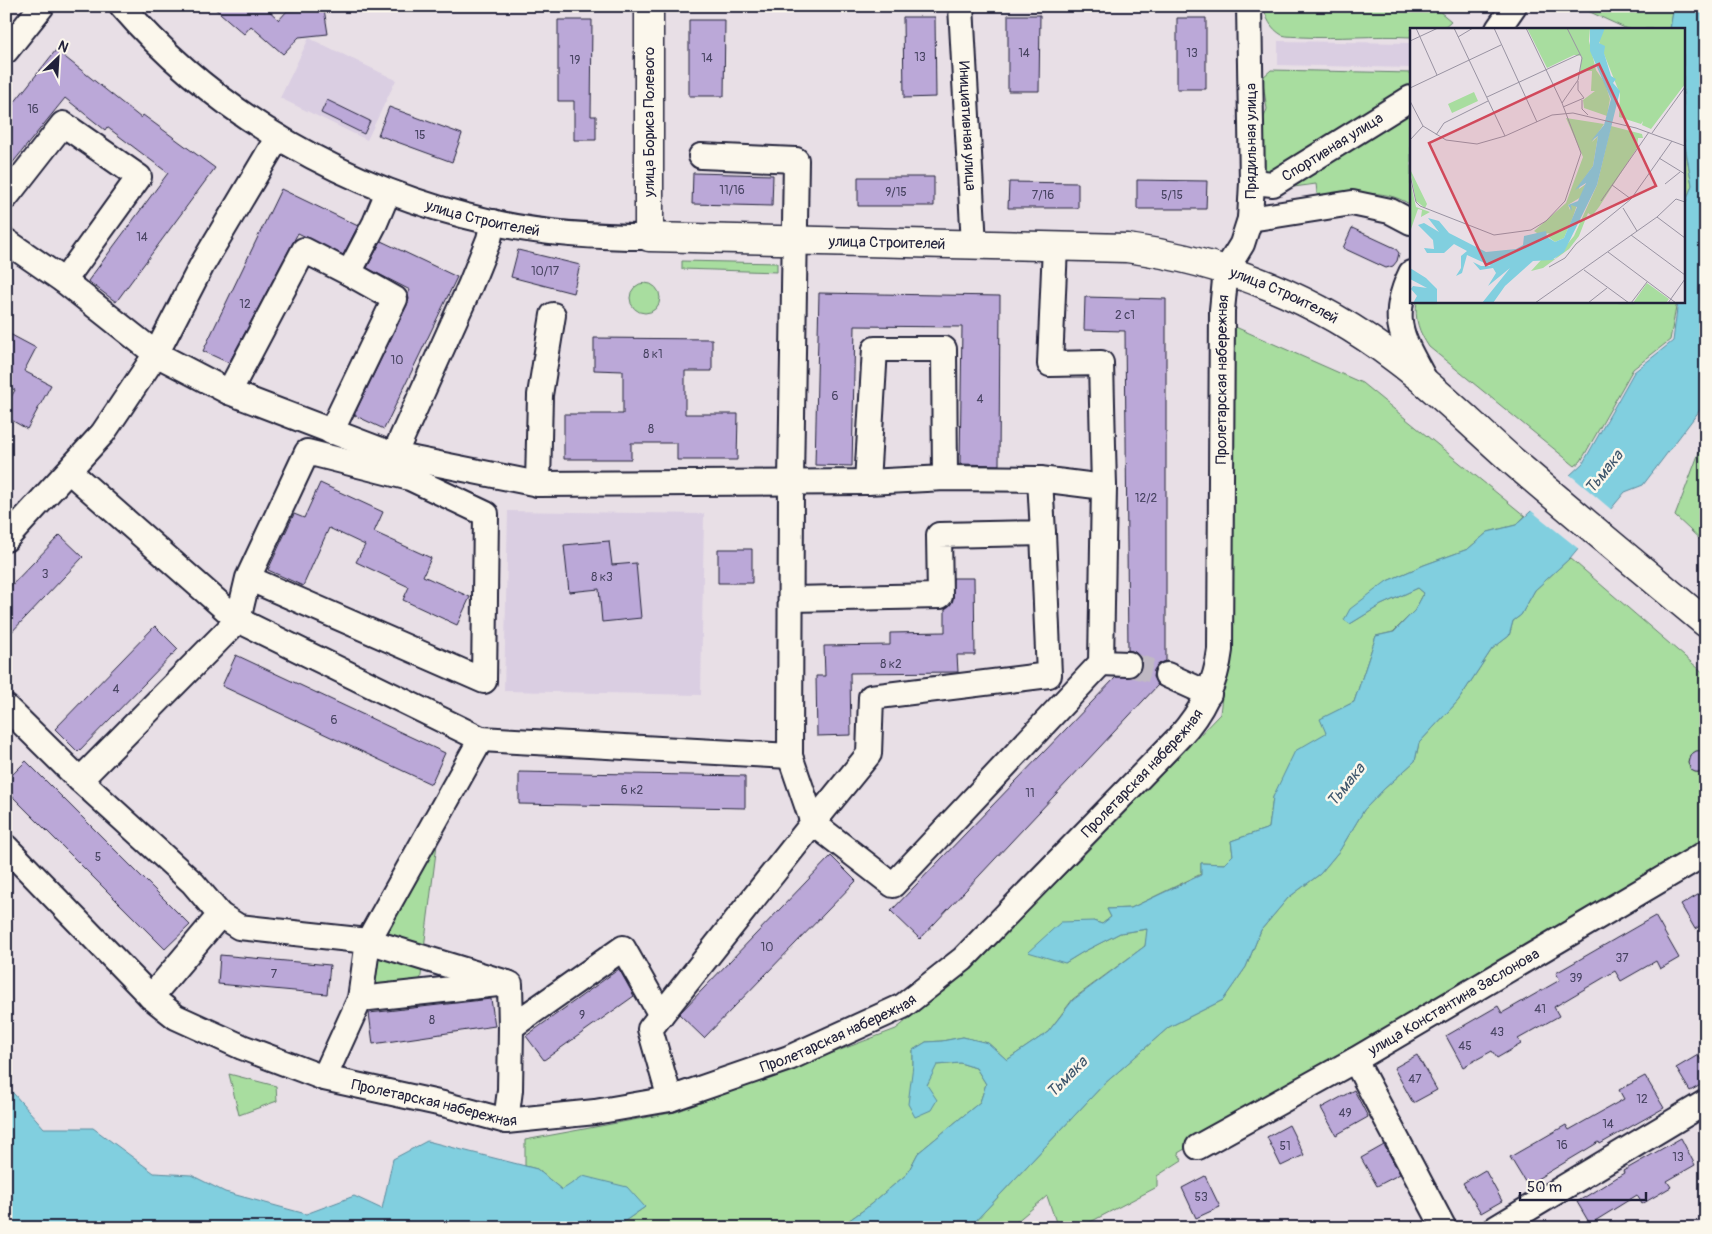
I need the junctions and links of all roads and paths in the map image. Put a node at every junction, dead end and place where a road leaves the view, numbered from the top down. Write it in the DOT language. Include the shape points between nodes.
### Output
graph roads {
  1 [pos="42,6"];
  2 [pos="122,6"];
  3 [pos="649,6"];
  4 [pos="961,6"];
  5 [pos="1250,6"];
  6 [pos="1514,6"];
  7 [pos="1499,28"];
  8 [pos="6,51"];
  9 [pos="1410,99"];
  10 [pos="278,137"];
  11 [pos="701,156"];
  12 [pos="1252,182"];
  13 [pos="388,192"];
  14 [pos="6,197"];
  15 [pos="1250,219"];
  16 [pos="1410,221"];
  17 [pos="493,222"];
  18 [pos="649,237"];
  19 [pos="6,241"];
  20 [pos="795,242"];
  21 [pos="974,245"];
  22 [pos="1055,246"];
  23 [pos="1226,270"];
  24 [pos="349,273"];
  25 [pos="1410,276"];
  26 [pos="64,280"];
  27 [pos="554,315"];
  28 [pos="156,354"];
  29 [pos="1426,383"];
  30 [pos="229,392"];
  31 [pos="331,432"];
  32 [pos="394,455"];
  33 [pos="69,471"];
  34 [pos="945,478"];
  35 [pos="1040,479"];
  36 [pos="791,482"];
  37 [pos="867,482"];
  38 [pos="538,484"];
  39 [pos="1104,487"];
  40 [pos="1043,533"];
  41 [pos="6,538"];
  42 [pos="248,578"];
  43 [pos="791,599"];
  44 [pos="238,620"];
  45 [pos="1706,623"];
  46 [pos="1101,663"];
  47 [pos="1128,664"];
  48 [pos="1166,675"];
  49 [pos="1209,694"];
  50 [pos="7,708"];
  51 [pos="481,739"];
  52 [pos="790,756"];
  53 [pos="80,780"];
  54 [pos="813,823"];
  55 [pos="6,847"];
  56 [pos="1706,853"];
  57 [pos="220,915"];
  58 [pos="368,941"];
  59 [pos="507,983"];
  60 [pos="151,997"];
  61 [pos="360,999"];
  62 [pos="661,1015"];
  63 [pos="511,1026"];
  64 [pos="1355,1060"];
  65 [pos="324,1078"];
  66 [pos="670,1099"];
  67 [pos="1706,1102"];
  68 [pos="506,1121"];
  69 [pos="1198,1147"];
  70 [pos="1444,1228"];
  71 [pos="1496,1228"];
  1 -- 8 [label="street"];
  2 -- 10 [label="street, улица Строителей" via="199,81"];
  3 -- 18 [label="main road, улица Бориса Полевого"];
  4 -- 21 [label="street, Инициативная улица"];
  5 -- 12 [label="street, Прядильная улица"];
  6 -- 7 [label="street"];
  9 -- 12 [label="street, Спортивная улица" via="1273,184"];
  10 -- 13 [label="street, улица Строителей"];
  10 -- 28 [label="street" via="202,265"];
  11 -- 20 [label="street" via="796,160"];
  12 -- 15 [label="street, Прядильная улица"];
  13 -- 17 [label="street, улица Строителей"];
  13 -- 24 [label="street"];
  14 -- 26 [label="street" via="63,124 139,177"];
  15 -- 16 [label="street" via="1352,203 1390,211"];
  15 -- 23 [label="street, Прядильная улица" via="1242,244"];
  17 -- 18 [label="street, улица Строителей" via="566,234"];
  17 -- 32 [label="street" via="470,286"];
  18 -- 20 [label="main road, улица Строителей"];
  19 -- 26 [label="street"];
  20 -- 21 [label="main road, улица Строителей"];
  20 -- 36 [label="street"];
  21 -- 22 [label="main road, улица Строителей"];
  22 -- 23 [label="main road, улица Строителей" via="1135,249"];
  22 -- 39 [label="street" via="1050,364 1101,363"];
  23 -- 29 [label="main road, улица Строителей" via="1328,314 1387,352"];
  23 -- 49 [label="street, Пролетарская набережная" via="1222,321 1220,650"];
  24 -- 30 [label="street" via="304,250"];
  24 -- 31 [label="street" via="395,299"];
  25 -- 29 [label="street" via="1401,299 1399,326"];
  26 -- 28 [label="street"];
  27 -- 38 [label="street" via="540,395"];
  28 -- 30 [label="street"];
  28 -- 33 [label="street" via="103,434"];
  29 -- 45 [label="main road, улица Строителей"];
  30 -- 31 [label="street"];
  31 -- 32 [label="street"];
  32 -- 38 [label="street"];
  33 -- 41 [label="street"];
  33 -- 44 [label="street"];
  34 -- 35 [label="street"];
  34 -- 37 [label="street"];
  34 -- 37 [label="street" via="944,349 875,349"];
  35 -- 39 [label="street"];
  35 -- 40 [label="street"];
  36 -- 37 [label="street"];
  36 -- 38 [label="street"];
  36 -- 43 [label="street"];
  39 -- 46 [label="street"];
  40 -- 43 [label="street" via="939,535 940,596"];
  40 -- 54 [label="street" via="1049,674 871,697 868,754"];
  42 -- 42 [label="street" via="307,452 410,478 486,514 484,680"];
  42 -- 44 [label="street"];
  43 -- 52 [label="street"];
  44 -- 51 [label="street"];
  44 -- 53 [label="street"];
  46 -- 47 [label="street"];
  46 -- 54 [label="street" via="893,885"];
  48 -- 49 [label="street"];
  49 -- 66 [label="street, Пролетарская набережная" via="1185,731 963,959 903,1006 789,1058"];
  50 -- 53 [label="street"];
  51 -- 52 [label="street"];
  51 -- 58 [label="street"];
  52 -- 54 [label="street"];
  53 -- 57 [label="street" via="193,883"];
  54 -- 62 [label="street"];
  55 -- 60 [label="street, Пролетарская набережная"];
  56 -- 64 [label="street, улица Константина Заслонова"];
  57 -- 58 [label="street" via="239,927"];
  57 -- 60 [label="street"];
  58 -- 59 [label="street"];
  58 -- 61 [label="street"];
  59 -- 61 [label="street"];
  59 -- 63 [label="street" via="510,984"];
  60 -- 65 [label="street, Пролетарская набережная" via="176,1017 242,1047"];
  61 -- 65 [label="street"];
  62 -- 63 [label="street" via="623,948"];
  62 -- 66 [label="street" via="650,1029"];
  63 -- 68 [label="street"];
  64 -- 69 [label="street, улица Константина Заслонова"];
  64 -- 70 [label="street"];
  65 -- 68 [label="street, Пролетарская набережная"];
  66 -- 68 [label="street, Пролетарская набережная" via="595,1112"];
  67 -- 71 [label="street"];
}
